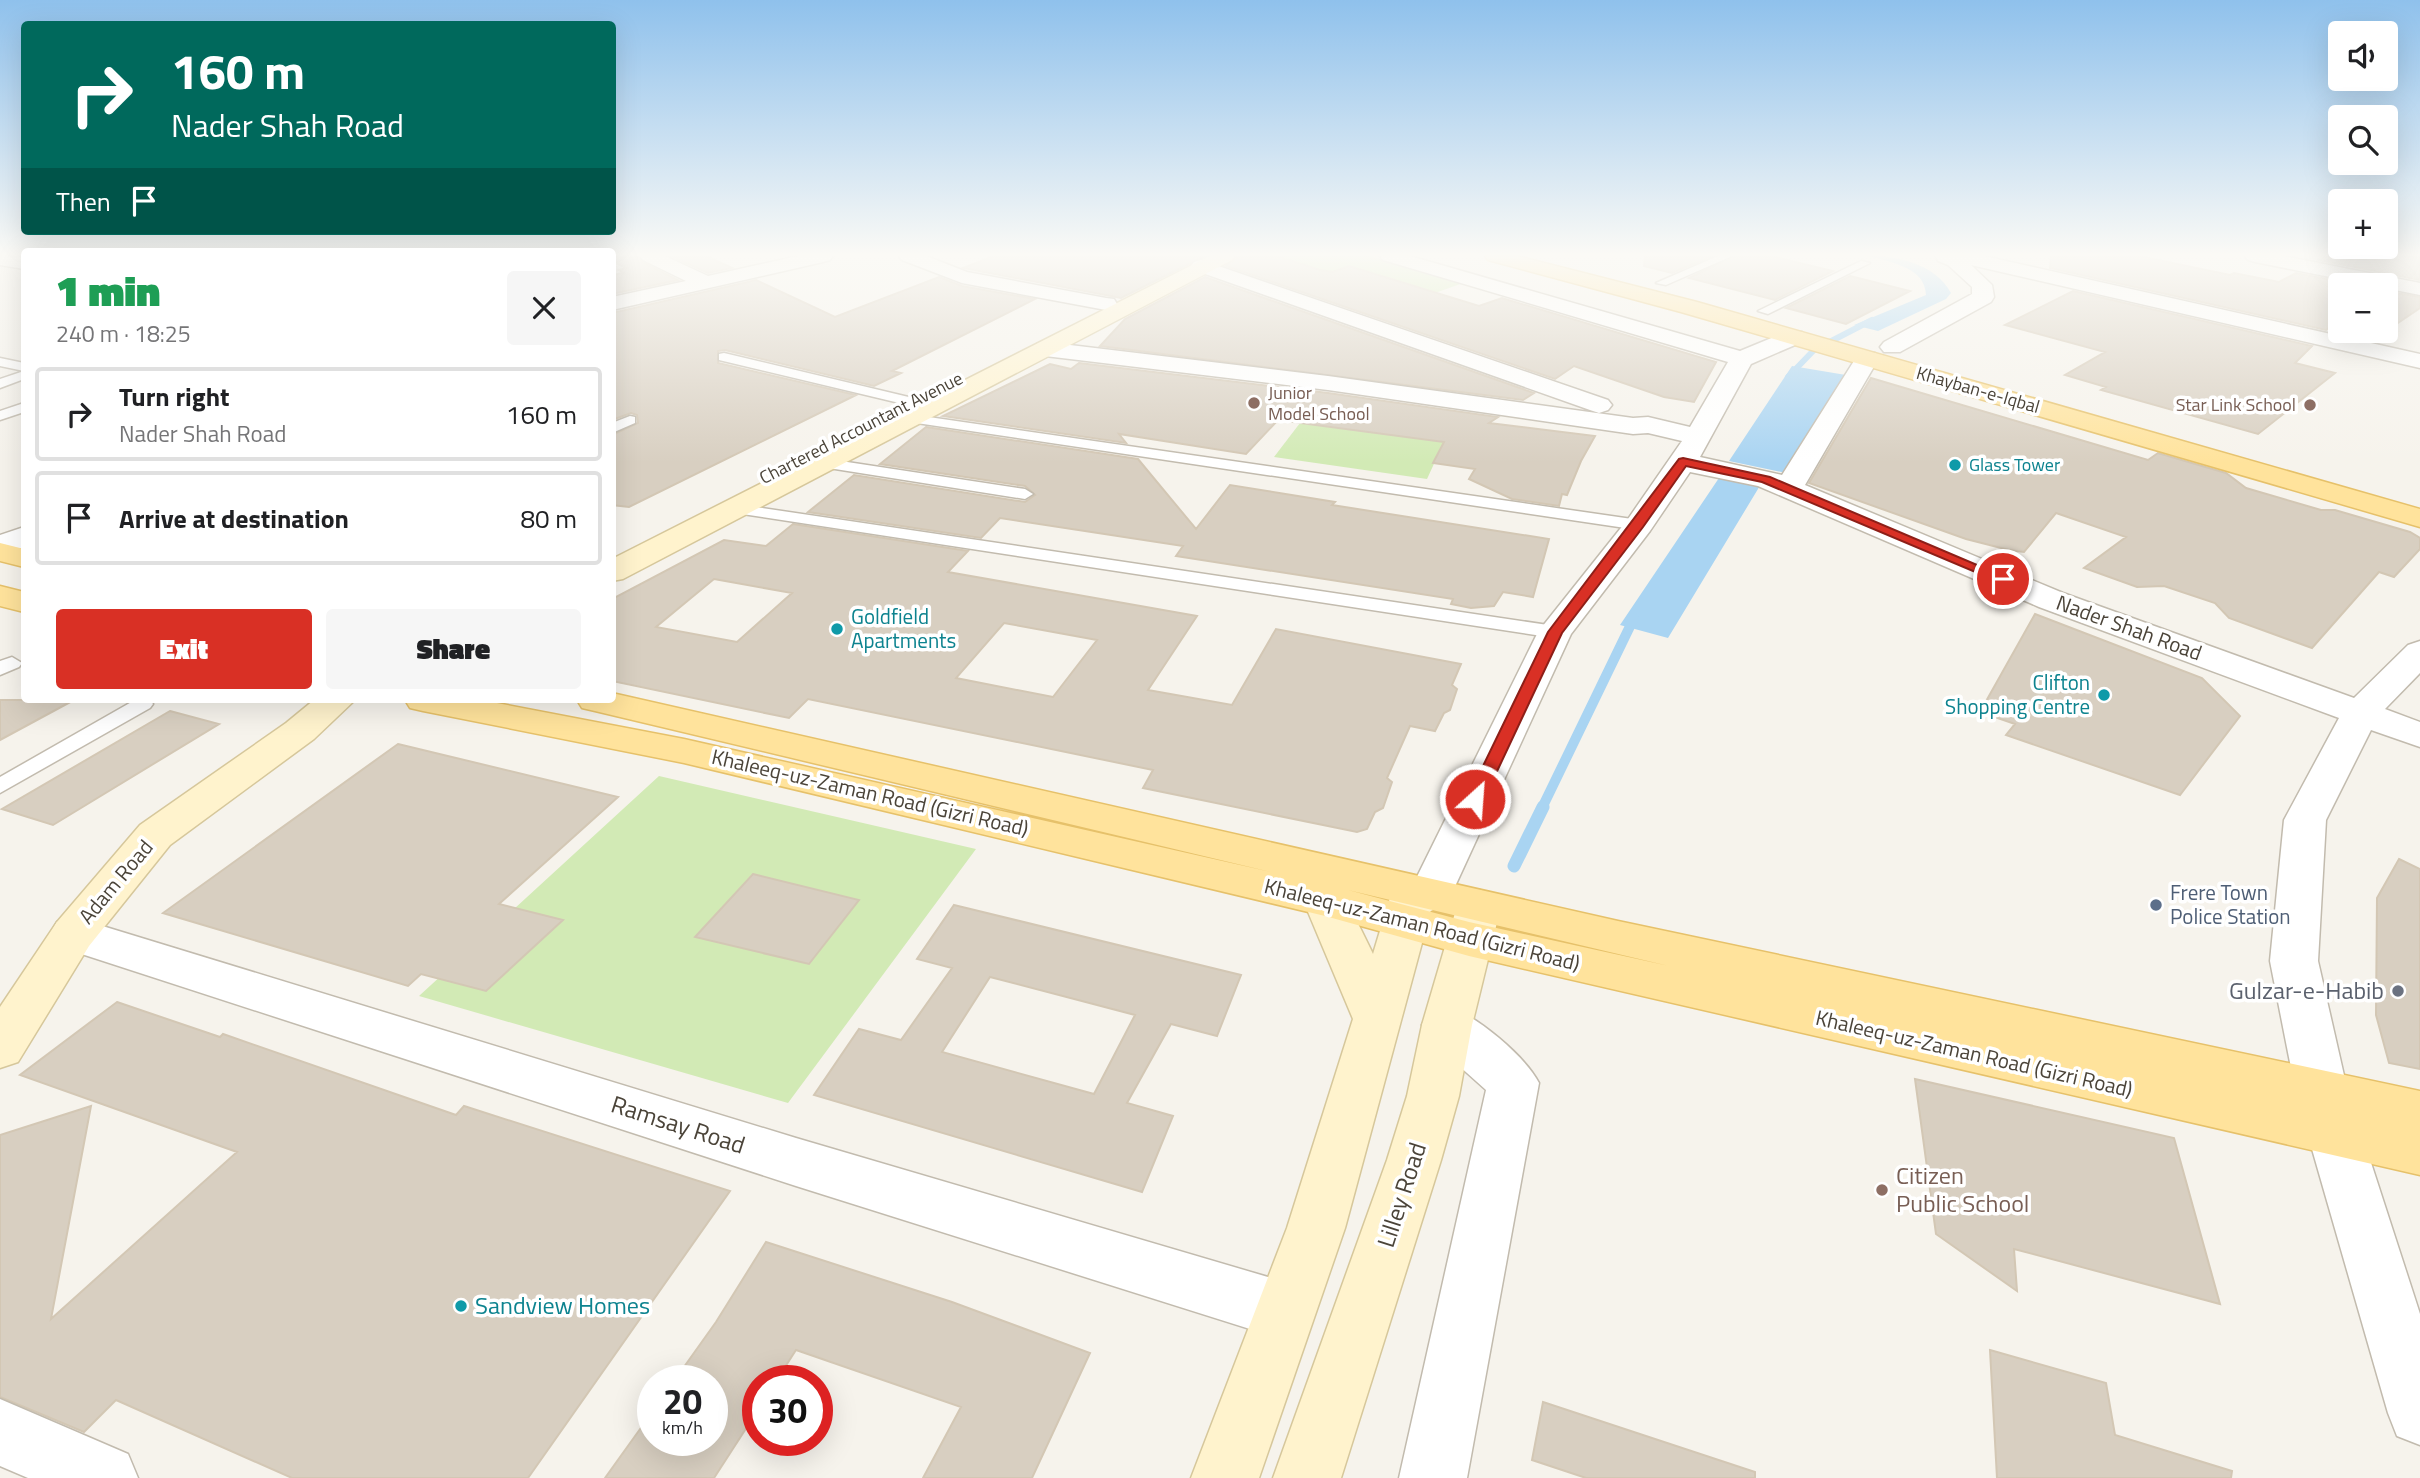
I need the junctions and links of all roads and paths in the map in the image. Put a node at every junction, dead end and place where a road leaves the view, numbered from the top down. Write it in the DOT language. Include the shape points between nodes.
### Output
graph roads {
  1 [pos="1067,325"];
  2 [pos="1088,325"];
  3 [pos="1379,325"];
  4 [pos="1626,325"];
  5 [pos="1706,325"];
  6 [pos="1752,325"];
  7 [pos="1814,325"];
  8 [pos="1932,325"];
  9 [pos="2262,325"];
  10 [pos="1794,337"];
  11 [pos="1892,347"];
  12 [pos="1045,348"];
  13 [pos="724,357"];
  14 [pos="1867,358"];
  15 [pos="1742,359"];
  16 [pos="2420,361"];
  17 [pos="0,362"];
  18 [pos="21,366"];
  19 [pos="21,376"];
  20 [pos="0,384"];
  21 [pos="21,408"];
  22 [pos="910,410"];
  23 [pos="0,416"];
  24 [pos="630,420"];
  25 [pos="1648,425"];
  26 [pos="616,427"];
  27 [pos="1690,449"];
  28 [pos="821,463"];
  29 [pos="1788,489"];
  30 [pos="1025,494"];
  31 [pos="2420,497"];
  32 [pos="735,509"];
  33 [pos="2420,518"];
  34 [pos="1639,524"];
  35 [pos="21,538"];
  36 [pos="0,549"];
  37 [pos="616,551"];
  38 [pos="21,557"];
  39 [pos="616,570"];
  40 [pos="0,596"];
  41 [pos="21,601"];
  42 [pos="1555,632"];
  43 [pos="2420,652"];
  44 [pos="333,703"];
  45 [pos="359,703"];
  46 [pos="438,703"];
  47 [pos="607,703"];
  48 [pos="143,705"];
  49 [pos="2360,714"];
  50 [pos="300,731"];
  51 [pos="2420,735"];
  52 [pos="0,786"];
  53 [pos="1325,900"];
  54 [pos="1416,902"];
  55 [pos="1474,923"];
  56 [pos="73,934"];
  57 [pos="1378,1019"];
  58 [pos="1447,1025"];
  59 [pos="2,1043"];
  60 [pos="2420,1113"];
  61 [pos="2328,1114"];
  62 [pos="2420,1152"];
  63 [pos="1285,1311"];
  64 [pos="2420,1413"];
  65 [pos="0,1432"];
  66 [pos="1312,1476"];
  67 [pos="104,1478"];
  68 [pos="1224,1478"];
  69 [pos="1433,1478"];
  1 -- 22 [label="street, Chartered Accountant Avenue"];
  2 -- 12 [label="street, Chartered Accountant Avenue"];
  3 -- 25 [label="street"];
  4 -- 15 [label="street"];
  5 -- 15 [label="street"];
  6 -- 10 [label="main road, Khayban-e-Iqbal"];
  7 -- 11 [label="main road, Khayban-e-Iqbal"];
  8 -- 11 [label="street"];
  9 -- 16 [label="street"];
  10 -- 14 [label="main road, Khayban-e-Iqbal"];
  10 -- 15 [label="street"];
  11 -- 31 [label="main road, Khayban-e-Iqbal"];
  12 -- 22 [label="street, Chartered Accountant Avenue"];
  12 -- 25 [label="street"];
  13 -- 22 [label="lane"];
  14 -- 29 [label="street"];
  14 -- 33 [label="main road, Khayban-e-Iqbal"];
  15 -- 27 [label="street"];
  17 -- 18 [label="lane"];
  19 -- 20 [label="lane"];
  21 -- 23 [label="lane"];
  22 -- 28 [label="street, Chartered Accountant Avenue"];
  22 -- 34 [label="lane"];
  22 -- 37 [label="street, Chartered Accountant Avenue"];
  24 -- 26 [label="lane"];
  25 -- 27 [label="street, Nader Shah Road"];
  27 -- 29 [label="street, Nader Shah Road"];
  27 -- 34 [label="street"];
  28 -- 30 [label="lane"];
  28 -- 32 [label="street, Chartered Accountant Avenue"];
  29 -- 49 [label="street, Nader Shah Road" via="2051,600"];
  32 -- 39 [label="street, Chartered Accountant Avenue"];
  32 -- 42 [label="lane"];
  34 -- 42 [label="street"];
  35 -- 36 [label="street"];
  36 -- 38 [label="main road"];
  40 -- 41 [label="main road"];
  42 -- 54 [label="street"];
  43 -- 49 [label="street"];
  44 -- 50 [label="street, Adam Road"];
  45 -- 50 [label="street"];
  46 -- 53 [label="main road, Khaleeq-uz-Zaman Road (Gizri Road)" via="684,751"];
  47 -- 54 [label="main road, Khaleeq-uz-Zaman Road (Gizri Road)"];
  48 -- 52 [label="lane"];
  49 -- 51 [label="street, Nader Shah Road"];
  49 -- 61 [label="street" via="2305,820 2294,961"];
  50 -- 56 [label="street, Adam Road" via="155,835"];
  53 -- 54 [label="main road, Khaleeq-uz-Zaman Road (Gizri Road)"];
  53 -- 57 [label="street"];
  54 -- 55 [label="main road, Khaleeq-uz-Zaman Road (Gizri Road)"];
  54 -- 57 [label="street"];
  55 -- 58 [label="street, Lilley Road"];
  55 -- 61 [label="main road, Khaleeq-uz-Zaman Road (Gizri Road)"];
  56 -- 59 [label="street, Adam Road"];
  56 -- 63 [label="street, Ramsay Road"];
  57 -- 63 [label="street" via="1340,1152"];
  58 -- 66 [label="street, Lilley Road" via="1414,1160"];
  58 -- 69 [label="street" via="1513,1083"];
  60 -- 61 [label="main road, Khaleeq-uz-Zaman Road (Gizri Road)"];
  61 -- 62 [label="main road, Khaleeq-uz-Zaman Road (Gizri Road)"];
  61 -- 64 [label="street"];
  63 -- 68 [label="street"];
  65 -- 67 [label="street"];
}
